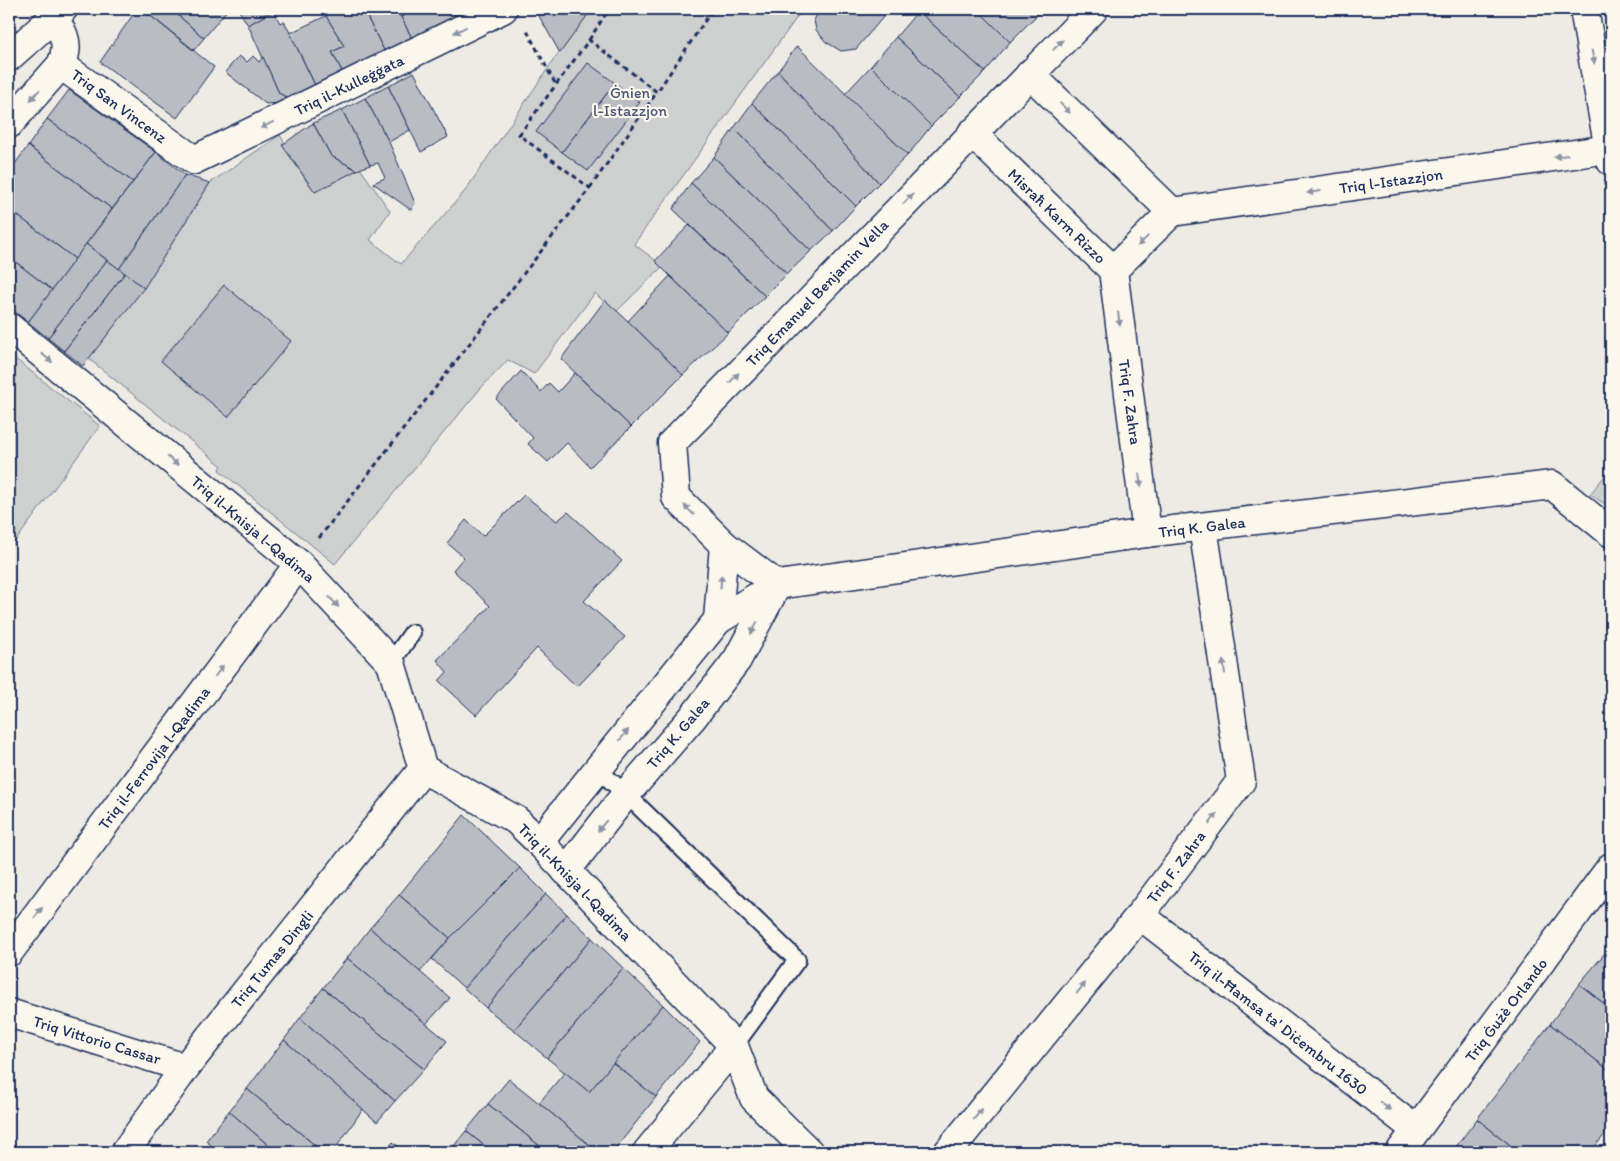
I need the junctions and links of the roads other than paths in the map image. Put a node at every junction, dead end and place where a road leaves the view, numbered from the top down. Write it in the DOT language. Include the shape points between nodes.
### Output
graph roads {
  1 [pos="1094,9"];
  2 [pos="1584,9"];
  3 [pos="58,13"];
  4 [pos="514,17"];
  5 [pos="9,57"];
  6 [pos="61,65"];
  7 [pos="1030,74"];
  8 [pos="1606,101"];
  9 [pos="9,124"];
  10 [pos="972,132"];
  11 [pos="1610,155"];
  12 [pos="194,160"];
  13 [pos="1172,212"];
  14 [pos="1113,270"];
  15 [pos="9,328"];
  16 [pos="1203,527"];
  17 [pos="1611,533"];
  18 [pos="1147,534"];
  19 [pos="724,545"];
  20 [pos="299,564"];
  21 [pos="777,585"];
  22 [pos="718,620"];
  23 [pos="412,634"];
  24 [pos="391,663"];
  25 [pos="424,769"];
  26 [pos="597,769"];
  27 [pos="626,794"];
  28 [pos="539,842"];
  29 [pos="1611,867"];
  30 [pos="566,871"];
  31 [pos="1140,915"];
  32 [pos="9,952"];
  33 [pos="9,1013"];
  34 [pos="734,1046"];
  35 [pos="185,1068"];
  36 [pos="1416,1130"];
  37 [pos="125,1152"];
  38 [pos="647,1152"];
  39 [pos="810,1152"];
  40 [pos="948,1152"];
  41 [pos="1400,1152"];
  7 -- 1 [label="street, Triq Emanuel Benjamin Vella, one-way"];
  2 -- 8 [label="street, one-way"];
  3 -- 5 [label="street"];
  3 -- 6 [label="street, Triq San Vincenz" via="66,54"];
  4 -- 12 [label="street, Triq il-Kulleġġata, one-way"];
  6 -- 9 [label="street, one-way"];
  6 -- 12 [label="street, Triq San Vincenz"];
  7 -- 10 [label="street, Triq Emanuel Benjamin Vella"];
  7 -- 13 [label="street, one-way"];
  8 -- 11 [label="street"];
  10 -- 14 [label="street, Misraħ Karm Rizzo"];
  19 -- 10 [label="street, Triq Emanuel Benjamin Vella, one-way" via="676,497 672,442"];
  11 -- 13 [label="street, Triq l-Istazzjon, one-way"];
  13 -- 14 [label="street, Misraħ Karm Rizzo, one-way"];
  14 -- 18 [label="street, Triq F. Zahra, one-way"];
  15 -- 20 [label="street, Triq il-Knisja l-Qadima, one-way"];
  16 -- 17 [label="street, Triq K. Galea" via="1552,484"];
  16 -- 18 [label="street, Triq K. Galea"];
  31 -- 16 [label="street, Triq F. Zahra, one-way" via="1242,781"];
  18 -- 21 [label="street, Triq K. Galea"];
  19 -- 21 [label="street, Triq Emanuel Benjamin Vella"];
  22 -- 19 [label="street, one-way"];
  20 -- 24 [label="street, Triq il-Knisja l-Qadima, one-way"];
  32 -- 20 [label="street, Triq il-Ferrovija l-Qadima, one-way"];
  21 -- 22 [label="street, Triq K. Galea"];
  21 -- 27 [label="street, Triq K. Galea, one-way" via="737,660"];
  26 -- 22 [label="street, Triq K. Galea, one-way"];
  23 -- 24 [label="lane"];
  24 -- 25 [label="street, Triq il-Knisja l-Qadima"];
  25 -- 28 [label="street, Triq il-Knisja l-Qadima" via="516,820"];
  25 -- 35 [label="street, Triq Tumas Dingli"];
  26 -- 27 [label="lane"];
  26 -- 28 [label="street, Triq K. Galea"];
  27 -- 30 [label="street, Triq K. Galea, one-way"];
  27 -- 34 [label="lane" via="797,960"];
  28 -- 30 [label="street, Triq il-Knisja l-Qadima"];
  29 -- 36 [label="street, Triq Ġużè Orlando"];
  30 -- 34 [label="street, Triq il-Knisja l-Qadima"];
  31 -- 36 [label="street, Triq il-Ħamsa ta' Diċembru 1630, one-way"];
  40 -- 31 [label="street, Triq F. Zahra, one-way"];
  33 -- 35 [label="street, Triq Vittorio Cassar"];
  34 -- 38 [label="street"];
  34 -- 39 [label="street, Triq il-Knisja l-Qadima" via="754,1098"];
  35 -- 37 [label="street, Triq Tumas Dingli"];
  36 -- 41 [label="street, Triq Ġużè Orlando"];
}
